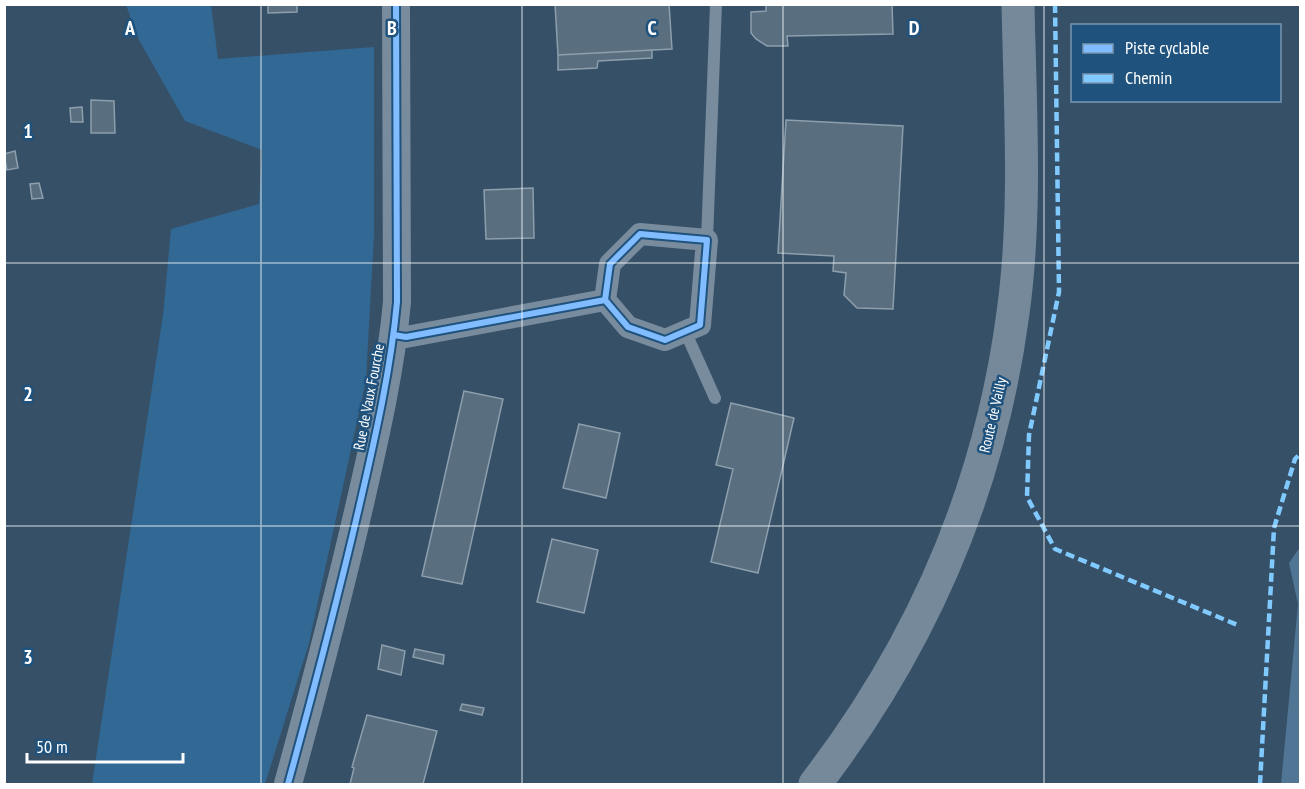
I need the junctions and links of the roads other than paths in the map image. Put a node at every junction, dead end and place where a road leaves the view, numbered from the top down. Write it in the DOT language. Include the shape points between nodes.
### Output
graph roads {
  1 [pos="396,4"];
  2 [pos="717,4"];
  3 [pos="1018,4"];
  4 [pos="707,240"];
  5 [pos="605,300"];
  6 [pos="685,331"];
  7 [pos="394,335"];
  8 [pos="715,398"];
  9 [pos="288,784"];
  10 [pos="815,784"];
  1 -- 7 [label="street, Rue de Vaux Fourche"];
  2 -- 4 [label="lane"];
  3 -- 10 [label="main road, Route de Vailly" via="1018,258 1008,350 989,435 962,523 936,589 858,727"];
  4 -- 5 [label="street" via="640,234 610,264"];
  4 -- 6 [label="street" via="700,325"];
  5 -- 6 [label="street" via="628,327 665,340"];
  5 -- 7 [label="street" via="406,337"];
  6 -- 8 [label="lane"];
  7 -- 9 [label="street, Rue de Vaux Fourche" via="333,622"];
}
